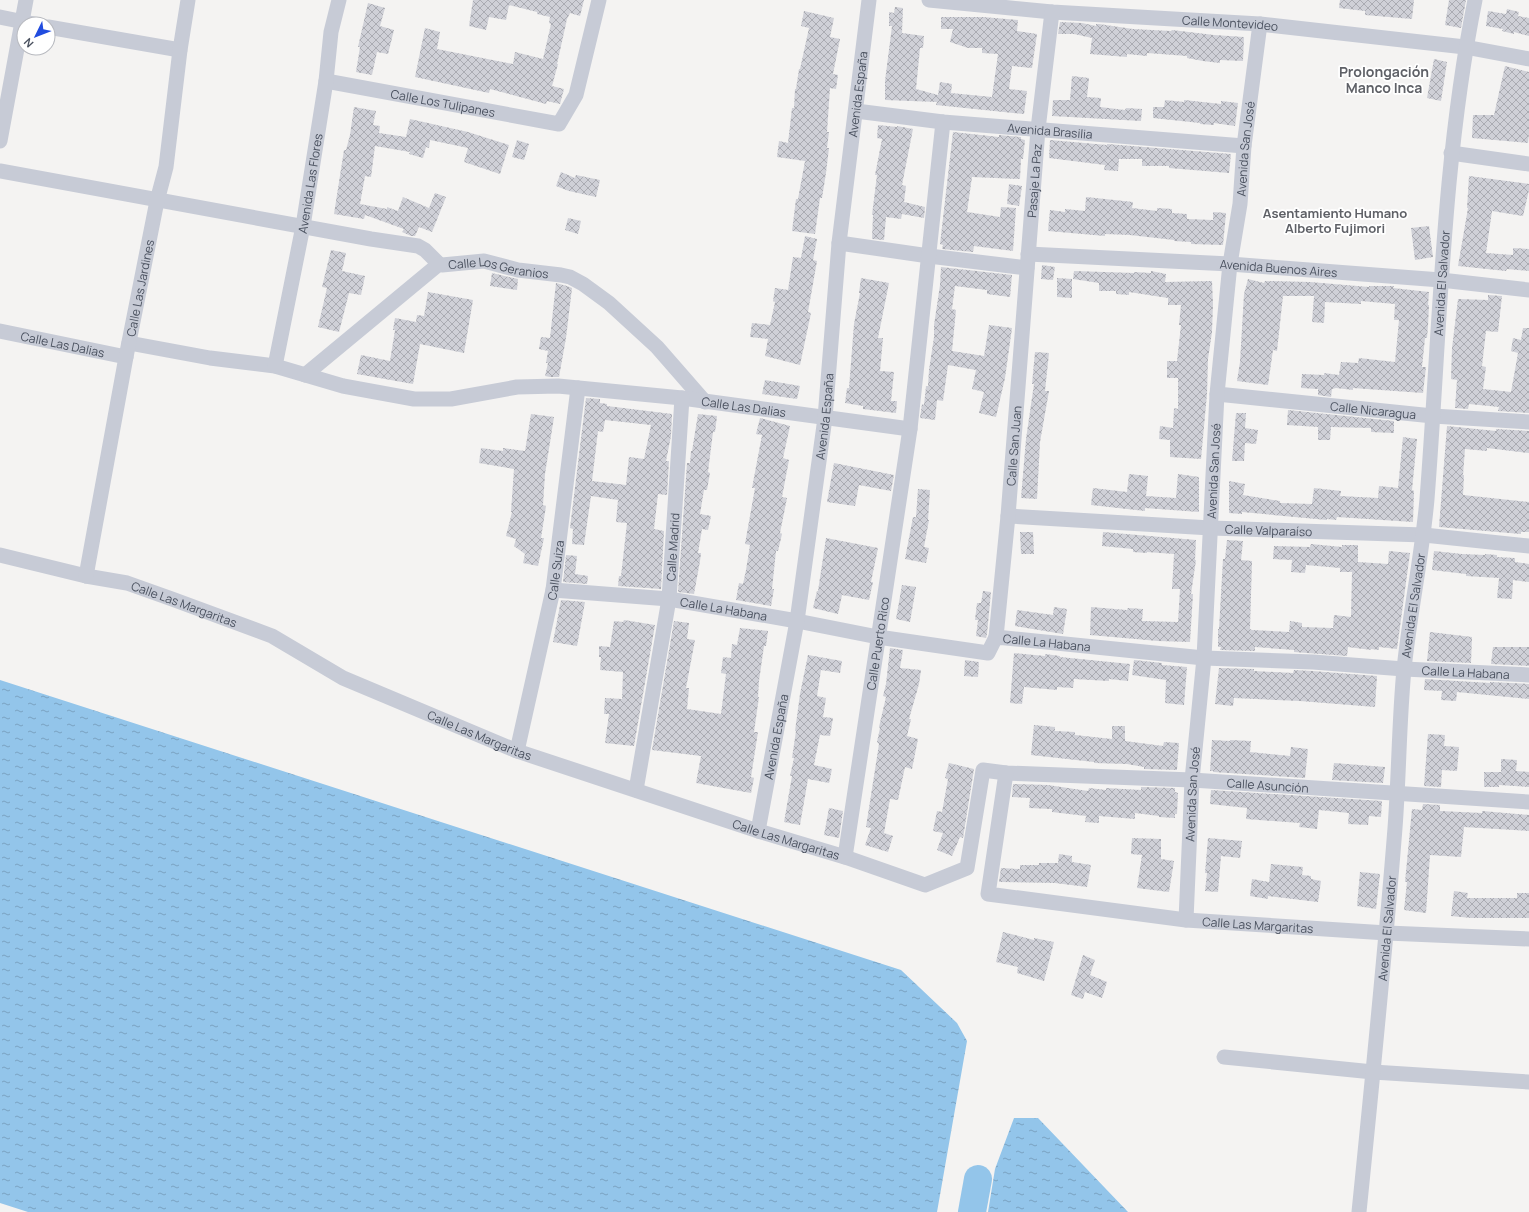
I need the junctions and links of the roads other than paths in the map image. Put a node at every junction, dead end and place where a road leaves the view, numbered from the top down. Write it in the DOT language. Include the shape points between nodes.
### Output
graph roads {
  1 [pos="26,0"];
  2 [pos="188,0"];
  3 [pos="339,0"];
  4 [pos="599,0"];
  5 [pos="869,0"];
  6 [pos="929,0"];
  7 [pos="1475,0"];
  8 [pos="1052,12"];
  9 [pos="27,16"];
  10 [pos="0,17"];
  11 [pos="16,20"];
  12 [pos="1260,24"];
  13 [pos="56,27"];
  14 [pos="1465,47"];
  15 [pos="180,50"];
  16 [pos="20,56"];
  17 [pos="1529,59"];
  18 [pos="326,81"];
  19 [pos="856,111"];
  20 [pos="943,122"];
  21 [pos="1038,129"];
  22 [pos="0,141"];
  23 [pos="1244,146"];
  24 [pos="1451,154"];
  25 [pos="1529,164"];
  26 [pos="0,171"];
  27 [pos="157,201"];
  28 [pos="304,226"];
  29 [pos="839,243"];
  30 [pos="929,256"];
  31 [pos="1027,261"];
  32 [pos="439,264"];
  33 [pos="1230,264"];
  34 [pos="1441,280"];
  35 [pos="1529,290"];
  36 [pos="0,331"];
  37 [pos="128,350"];
  38 [pos="275,366"];
  39 [pos="305,375"];
  40 [pos="578,388"];
  41 [pos="1217,394"];
  42 [pos="682,398"];
  43 [pos="705,402"];
  44 [pos="1433,416"];
  45 [pos="825,418"];
  46 [pos="1529,422"];
  47 [pos="910,429"];
  48 [pos="1008,516"];
  49 [pos="1210,528"];
  50 [pos="1424,535"];
  51 [pos="1529,546"];
  52 [pos="0,555"];
  53 [pos="86,576"];
  54 [pos="553,590"];
  55 [pos="669,599"];
  56 [pos="797,621"];
  57 [pos="878,637"];
  58 [pos="996,637"];
  59 [pos="1204,658"];
  60 [pos="1404,669"];
  61 [pos="1529,675"];
  62 [pos="517,751"];
  63 [pos="1006,773"];
  64 [pos="1192,780"];
  65 [pos="636,790"];
  66 [pos="1398,794"];
  67 [pos="1529,802"];
  68 [pos="758,831"];
  69 [pos="846,857"];
  70 [pos="967,868"];
  71 [pos="1186,920"];
  72 [pos="1387,933"];
  73 [pos="1529,939"];
  74 [pos="1224,1056"];
  75 [pos="1373,1072"];
  76 [pos="1529,1082"];
  77 [pos="1359,1212"];
  1 -- 9 [label="street"];
  2 -- 15 [label="street, Calle Las Jardines"];
  3 -- 18 [label="street, Avenida Las Flores" via="331,32"];
  4 -- 18 [label="street, Calle Los Tulipanes" via="576,95 559,124"];
  5 -- 19 [label="street, Avenida España"];
  6 -- 8 [label="street, Calle Montevideo"];
  7 -- 14 [label="street, Avenida El Salvador"];
  8 -- 12 [label="street, Calle Montevideo"];
  8 -- 21 [label="street, Pasaje La Paz"];
  10 -- 11 [label="street"];
  12 -- 14 [label="street, Calle Montevideo"];
  12 -- 23 [label="street, Avenida San José"];
  13 -- 15 [label="street"];
  14 -- 17 [label="street, Calle Montevideo"];
  14 -- 24 [label="street, Avenida El Salvador"];
  15 -- 27 [label="street, Calle Las Jardines" via="166,167"];
  16 -- 22 [label="street"];
  18 -- 28 [label="street, Avenida Las Flores"];
  19 -- 20 [label="street, Avenida Brasilia"];
  19 -- 29 [label="street, Avenida España"];
  20 -- 21 [label="street, Avenida Brasilia"];
  20 -- 30 [label="street, Calle Puerto Rico"];
  21 -- 23 [label="street, Avenida Brasilia"];
  21 -- 31 [label="street, Pasaje La Paz"];
  23 -- 33 [label="street, Avenida San José" via="1240,204"];
  24 -- 25 [label="street"];
  24 -- 34 [label="street, Avenida El Salvador"];
  26 -- 27 [label="street, Calle Los Geranios"];
  27 -- 28 [label="street, Calle Los Geranios"];
  27 -- 37 [label="street, Calle Las Jardines"];
  28 -- 32 [label="street, Calle Los Geranios" via="412,244 425,250"];
  28 -- 38 [label="street, Avenida Las Flores"];
  29 -- 30 [label="street, Avenida Buenos Aires"];
  29 -- 45 [label="street, Avenida España"];
  30 -- 31 [label="street, Avenida Buenos Aires"];
  30 -- 47 [label="street, Calle Puerto Rico"];
  31 -- 33 [label="street, Avenida Buenos Aires"];
  31 -- 48 [label="street, Calle San Juan"];
  32 -- 39 [label="street"];
  32 -- 43 [label="street, Calle Los Geranios" via="484,261 518,270 566,276 583,284 609,302 657,347"];
  33 -- 34 [label="street, Avenida Buenos Aires"];
  33 -- 41 [label="street, Avenida San José"];
  34 -- 35 [label="street, Avenida Buenos Aires"];
  34 -- 44 [label="street, Avenida El Salvador"];
  36 -- 37 [label="street, Calle Las Dalias"];
  37 -- 38 [label="street, Calle Las Dalias"];
  37 -- 53 [label="street, Calle Las Jardines"];
  38 -- 39 [label="street, Calle Las Dalias"];
  39 -- 40 [label="street, Calle Las Dalias" via="343,386 433,400 470,397 517,387"];
  40 -- 42 [label="street, Calle Las Dalias"];
  40 -- 54 [label="street, Calle Suiza"];
  41 -- 44 [label="street, Calle Nicaragua"];
  41 -- 49 [label="street, Avenida San José"];
  42 -- 43 [label="street, Calle Las Dalias"];
  42 -- 55 [label="street, Calle Madrid"];
  43 -- 45 [label="street, Calle Las Dalias"];
  44 -- 46 [label="street, Calle Nicaragua"];
  44 -- 50 [label="street, Avenida El Salvador"];
  45 -- 47 [label="street, Calle Las Dalias"];
  45 -- 56 [label="street, Avenida España"];
  47 -- 57 [label="street, Calle Puerto Rico"];
  48 -- 49 [label="street, Calle Valparaíso"];
  48 -- 58 [label="street, Calle San Juan"];
  49 -- 50 [label="street, Calle Valparaíso"];
  49 -- 59 [label="street, Avenida San José"];
  50 -- 51 [label="street, Calle Valparaíso"];
  50 -- 60 [label="street, Avenida El Salvador"];
  52 -- 53 [label="street, Calle Las Margaritas"];
  53 -- 62 [label="street, Calle Las Margaritas" via="127,583 272,636 343,678"];
  54 -- 55 [label="street, Calle La Habana"];
  54 -- 62 [label="street, Calle Suiza"];
  55 -- 56 [label="street, Calle La Habana"];
  55 -- 65 [label="street, Calle Madrid"];
  56 -- 57 [label="street, Calle La Habana"];
  56 -- 68 [label="street, Avenida España"];
  57 -- 58 [label="street, Calle La Habana" via="988,653"];
  57 -- 69 [label="street, Calle Puerto Rico"];
  58 -- 59 [label="street, Calle La Habana"];
  59 -- 60 [label="street, Calle La Habana"];
  59 -- 64 [label="street, Avenida San José"];
  60 -- 61 [label="street, Calle La Habana"];
  60 -- 66 [label="street, Avenida El Salvador"];
  62 -- 65 [label="street, Calle Las Margaritas"];
  63 -- 64 [label="street, Calle Asunción"];
  63 -- 70 [label="street, Calle Asunción" via="983,770"];
  63 -- 71 [label="street, Calle Las Margaritas" via="988,894"];
  64 -- 66 [label="street, Calle Asunción"];
  64 -- 71 [label="street, Avenida San José"];
  65 -- 68 [label="street, Calle Las Margaritas"];
  66 -- 67 [label="street, Calle Asunción"];
  66 -- 72 [label="street, Avenida El Salvador"];
  68 -- 69 [label="street, Calle Las Margaritas"];
  69 -- 70 [label="street, Calle Las Margaritas" via="925,885"];
  71 -- 72 [label="street, Calle Las Margaritas"];
  72 -- 73 [label="street, Calle Las Margaritas"];
  72 -- 75 [label="street, Avenida El Salvador"];
  74 -- 75 [label="street"];
  75 -- 76 [label="street"];
  75 -- 77 [label="street, Avenida El Salvador"];
}
